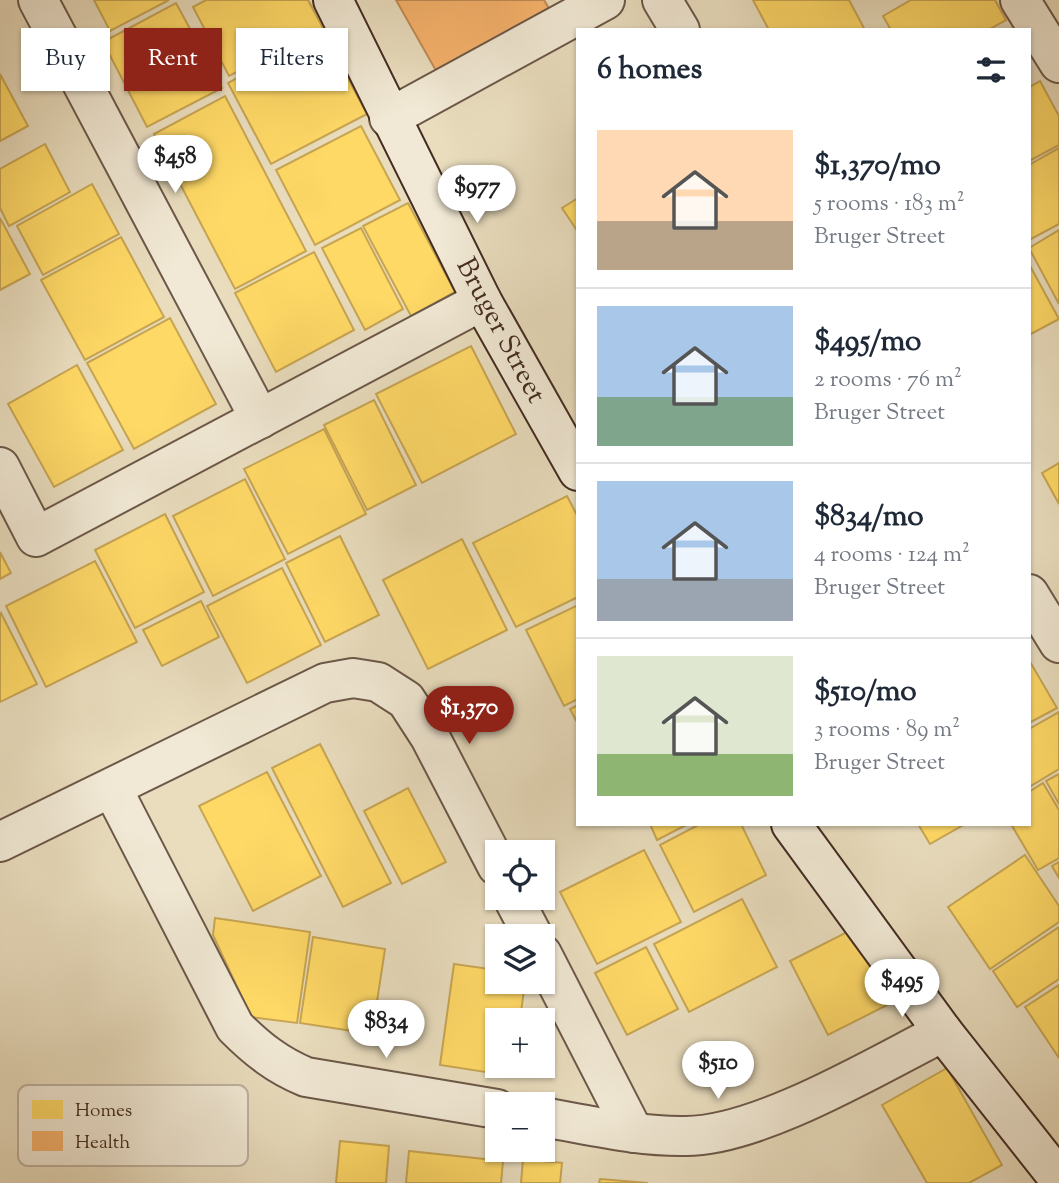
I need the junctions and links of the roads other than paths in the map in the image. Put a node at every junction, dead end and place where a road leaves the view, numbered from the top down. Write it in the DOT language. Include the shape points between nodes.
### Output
graph roads {
  1 [pos="38,0"];
  2 [pos="333,0"];
  3 [pos="605,0"];
  4 [pos="662,0"];
  5 [pos="1020,0"];
  6 [pos="679,28"];
  7 [pos="1059,63"];
  8 [pos="389,118"];
  9 [pos="482,301"];
  10 [pos="260,419"];
  11 [pos="0,467"];
  12 [pos="576,467"];
  13 [pos="1031,597"];
  14 [pos="1059,643"];
  15 [pos="113,788"];
  16 [pos="792,826"];
  17 [pos="0,842"];
  18 [pos="485,844"];
  19 [pos="555,979"];
  20 [pos="943,1032"];
  21 [pos="485,1107"];
  22 [pos="555,1119"];
  23 [pos="635,1133"];
  24 [pos="1059,1179"];
  1 -- 10 [label="street"];
  2 -- 8 [label="street, Bruger Street"];
  3 -- 8 [label="street"];
  4 -- 6 [label="street"];
  5 -- 7 [label="street"];
  8 -- 9 [label="street, Bruger Street"];
  9 -- 10 [label="street"];
  9 -- 12 [label="street, Bruger Street"];
  10 -- 11 [label="street" via="36,537"];
  13 -- 14 [label="street"];
  15 -- 17 [label="street"];
  15 -- 18 [label="street" via="325,683 353,678 378,682 406,700"];
  15 -- 21 [label="street" via="235,1027 258,1050 281,1067 306,1076"];
  16 -- 20 [label="street"];
  19 -- 23 [label="street"];
  20 -- 23 [label="street" via="775,1115 688,1137"];
  20 -- 24 [label="street"];
  22 -- 23 [label="street"];
}
